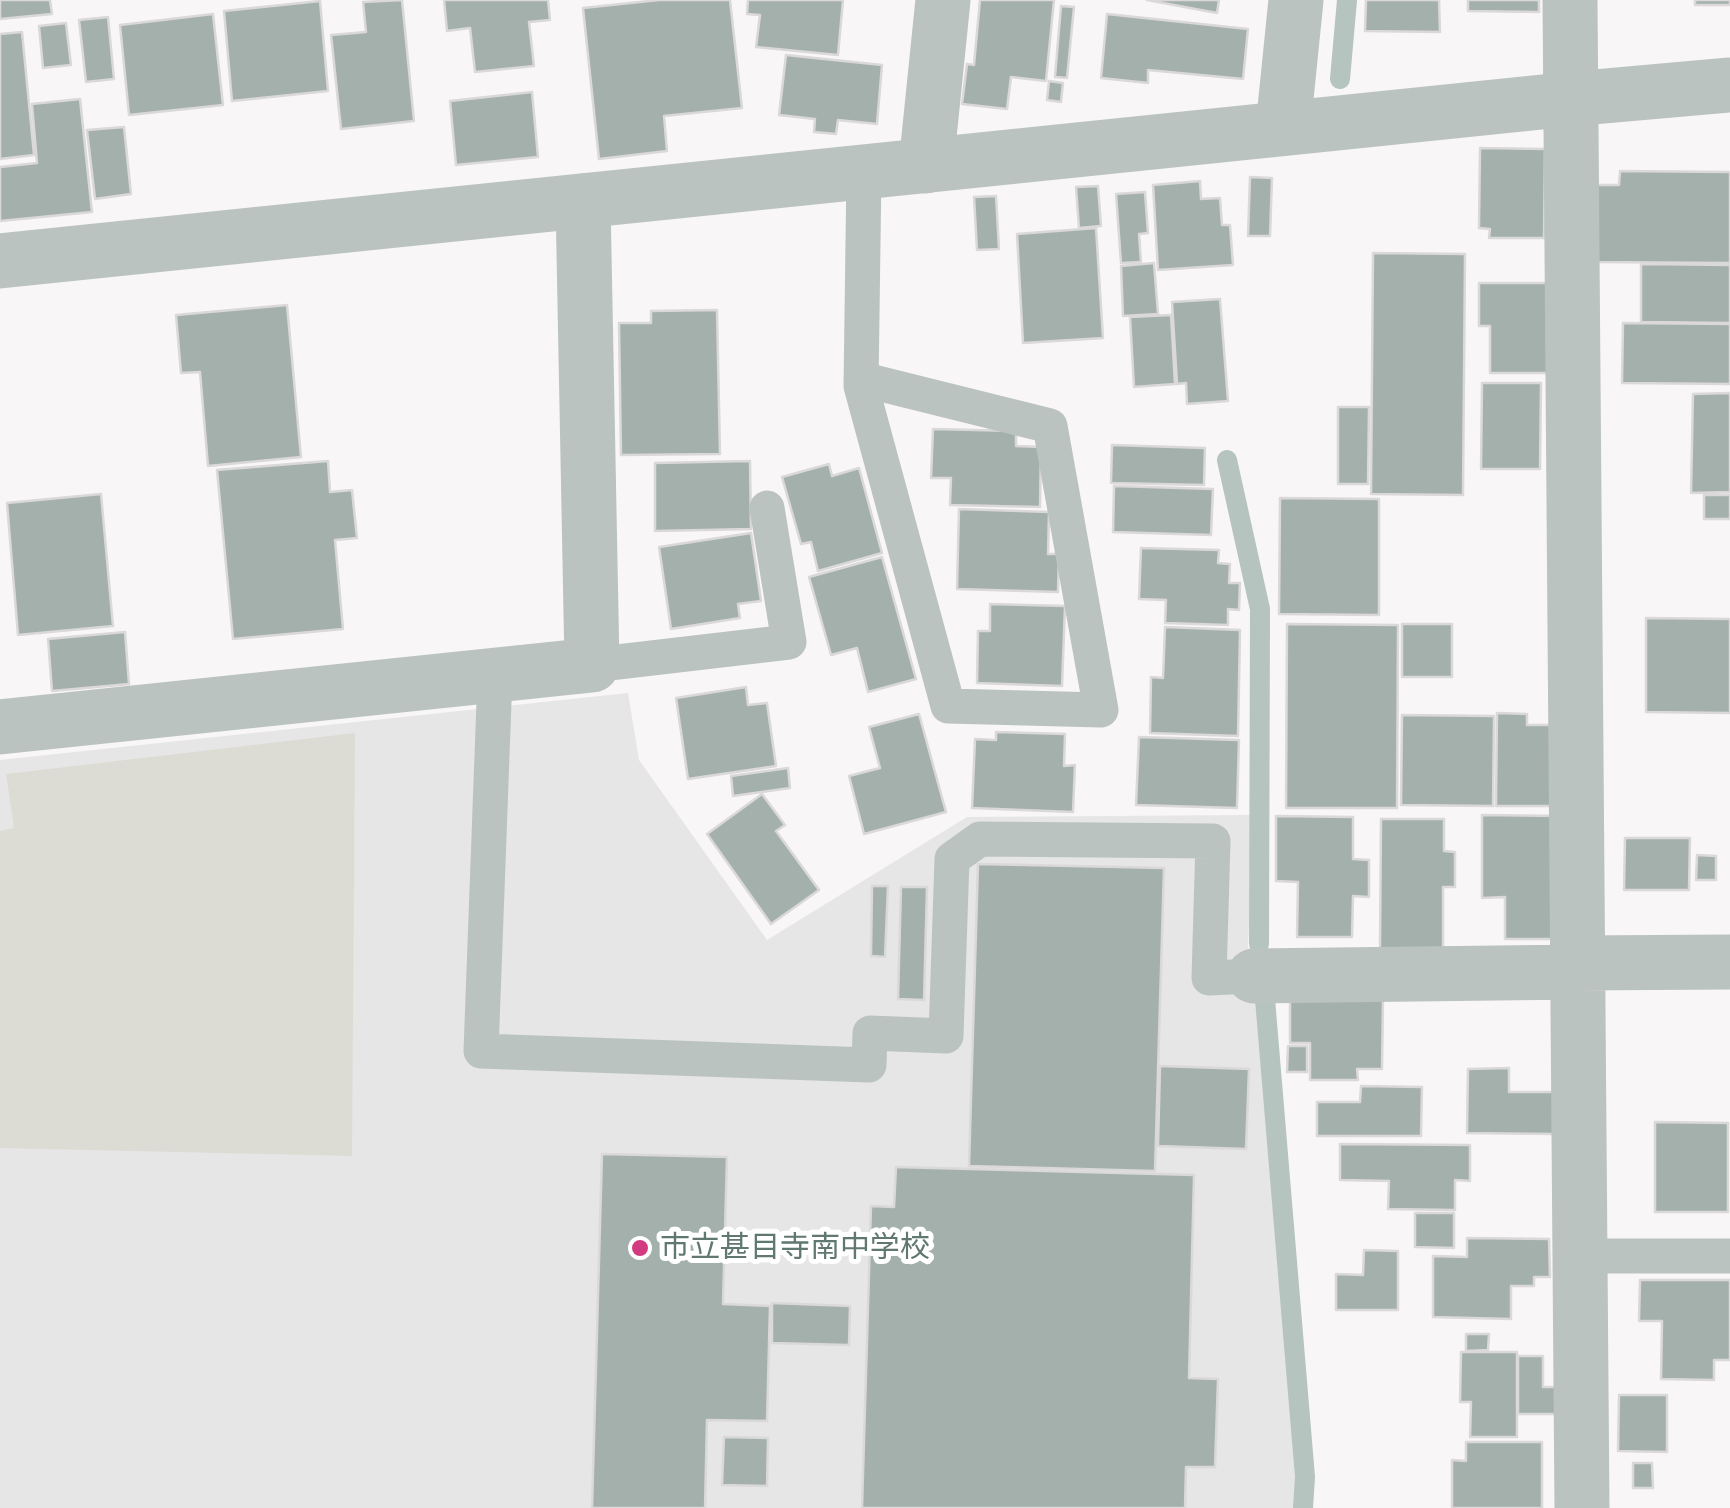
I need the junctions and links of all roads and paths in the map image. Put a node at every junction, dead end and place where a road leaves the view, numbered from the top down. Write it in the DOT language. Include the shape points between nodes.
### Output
graph roads {
  1 [pos="943,0"];
  2 [pos="1296,0"];
  3 [pos="1570,0"];
  4 [pos="1730,85"];
  5 [pos="1571,99"];
  6 [pos="1283,128"];
  7 [pos="926,166"];
  8 [pos="864,172"];
  9 [pos="583,201"];
  10 [pos="0,261"];
  11 [pos="862,379"];
  12 [pos="766,508"];
  13 [pos="592,665"];
  14 [pos="495,675"];
  15 [pos="0,727"];
  16 [pos="1730,962"];
  17 [pos="1578,967"];
  18 [pos="1254,976"];
  19 [pos="1580,1256"];
  20 [pos="1730,1256"];
  21 [pos="1582,1508"];
  1 -- 7 [label="street"];
  2 -- 6 [label="street"];
  3 -- 5 [label="street"];
  4 -- 5 [label="street"];
  5 -- 6 [label="street"];
  5 -- 17 [label="street"];
  6 -- 7 [label="street"];
  7 -- 8 [label="street"];
  8 -- 9 [label="street"];
  8 -- 11 [label="lane"];
  9 -- 10 [label="street"];
  9 -- 13 [label="street"];
  11 -- 11 [label="lane" via="948,706 1101,710 1050,426"];
  12 -- 13 [label="lane" via="789,642"];
  13 -- 14 [label="street"];
  14 -- 15 [label="street"];
  14 -- 18 [label="lane" via="481,1050 869,1065 870,1033 946,1036 952,859 980,840 1213,841 1209,978"];
  16 -- 17 [label="street"];
  17 -- 18 [label="street"];
  17 -- 19 [label="street"];
  19 -- 20 [label="lane"];
  19 -- 21 [label="street"];
}
